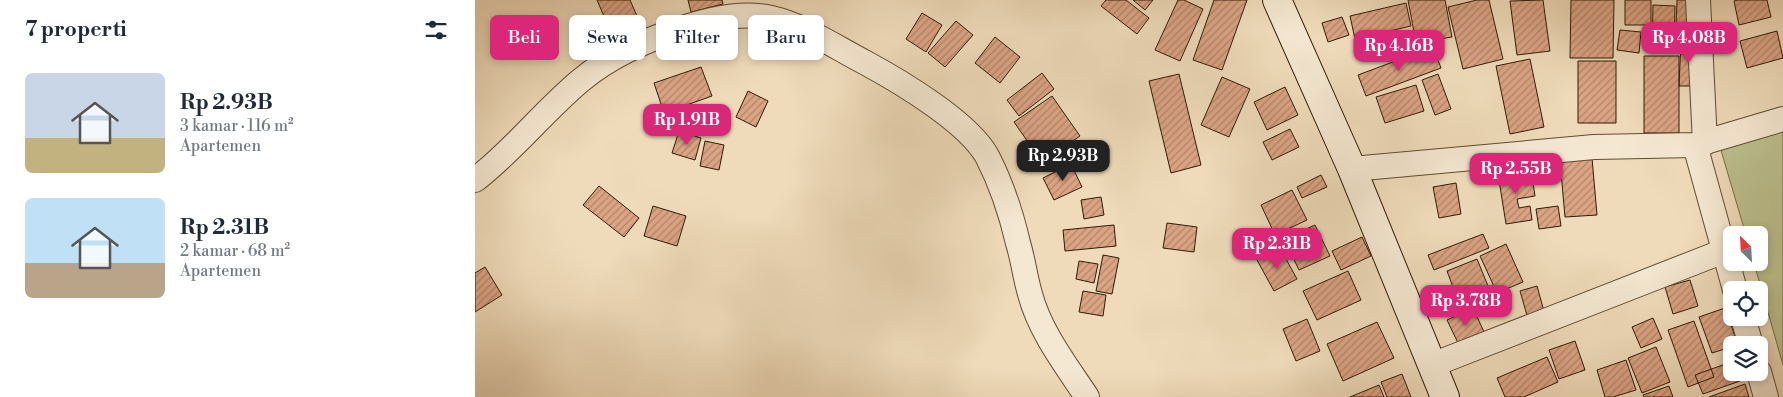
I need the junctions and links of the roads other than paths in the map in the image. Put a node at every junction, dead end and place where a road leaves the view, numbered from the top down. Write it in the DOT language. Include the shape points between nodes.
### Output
graph roads {
  1 [pos="1277,0"];
  2 [pos="1698,0"];
  3 [pos="1783,119"];
  4 [pos="1700,144"];
  5 [pos="1352,170"];
  6 [pos="475,180"];
  7 [pos="1723,251"];
  8 [pos="1432,365"];
  9 [pos="1762,381"];
  10 [pos="1087,397"];
  11 [pos="1445,397"];
  12 [pos="1766,397"];
  1 -- 5 [label="street"];
  2 -- 4 [label="street"];
  3 -- 4 [label="street"];
  4 -- 5 [label="street" via="1594,147"];
  4 -- 7 [label="street"];
  5 -- 8 [label="street"];
  6 -- 10 [label="street" via="580,81 627,49 710,20 741,15 772,18 878,70 930,102 964,129 985,154 999,182 1019,243 1030,295 1040,322"];
  7 -- 8 [label="street"];
  8 -- 11 [label="street"];
  9 -- 12 [label="street"];
}
